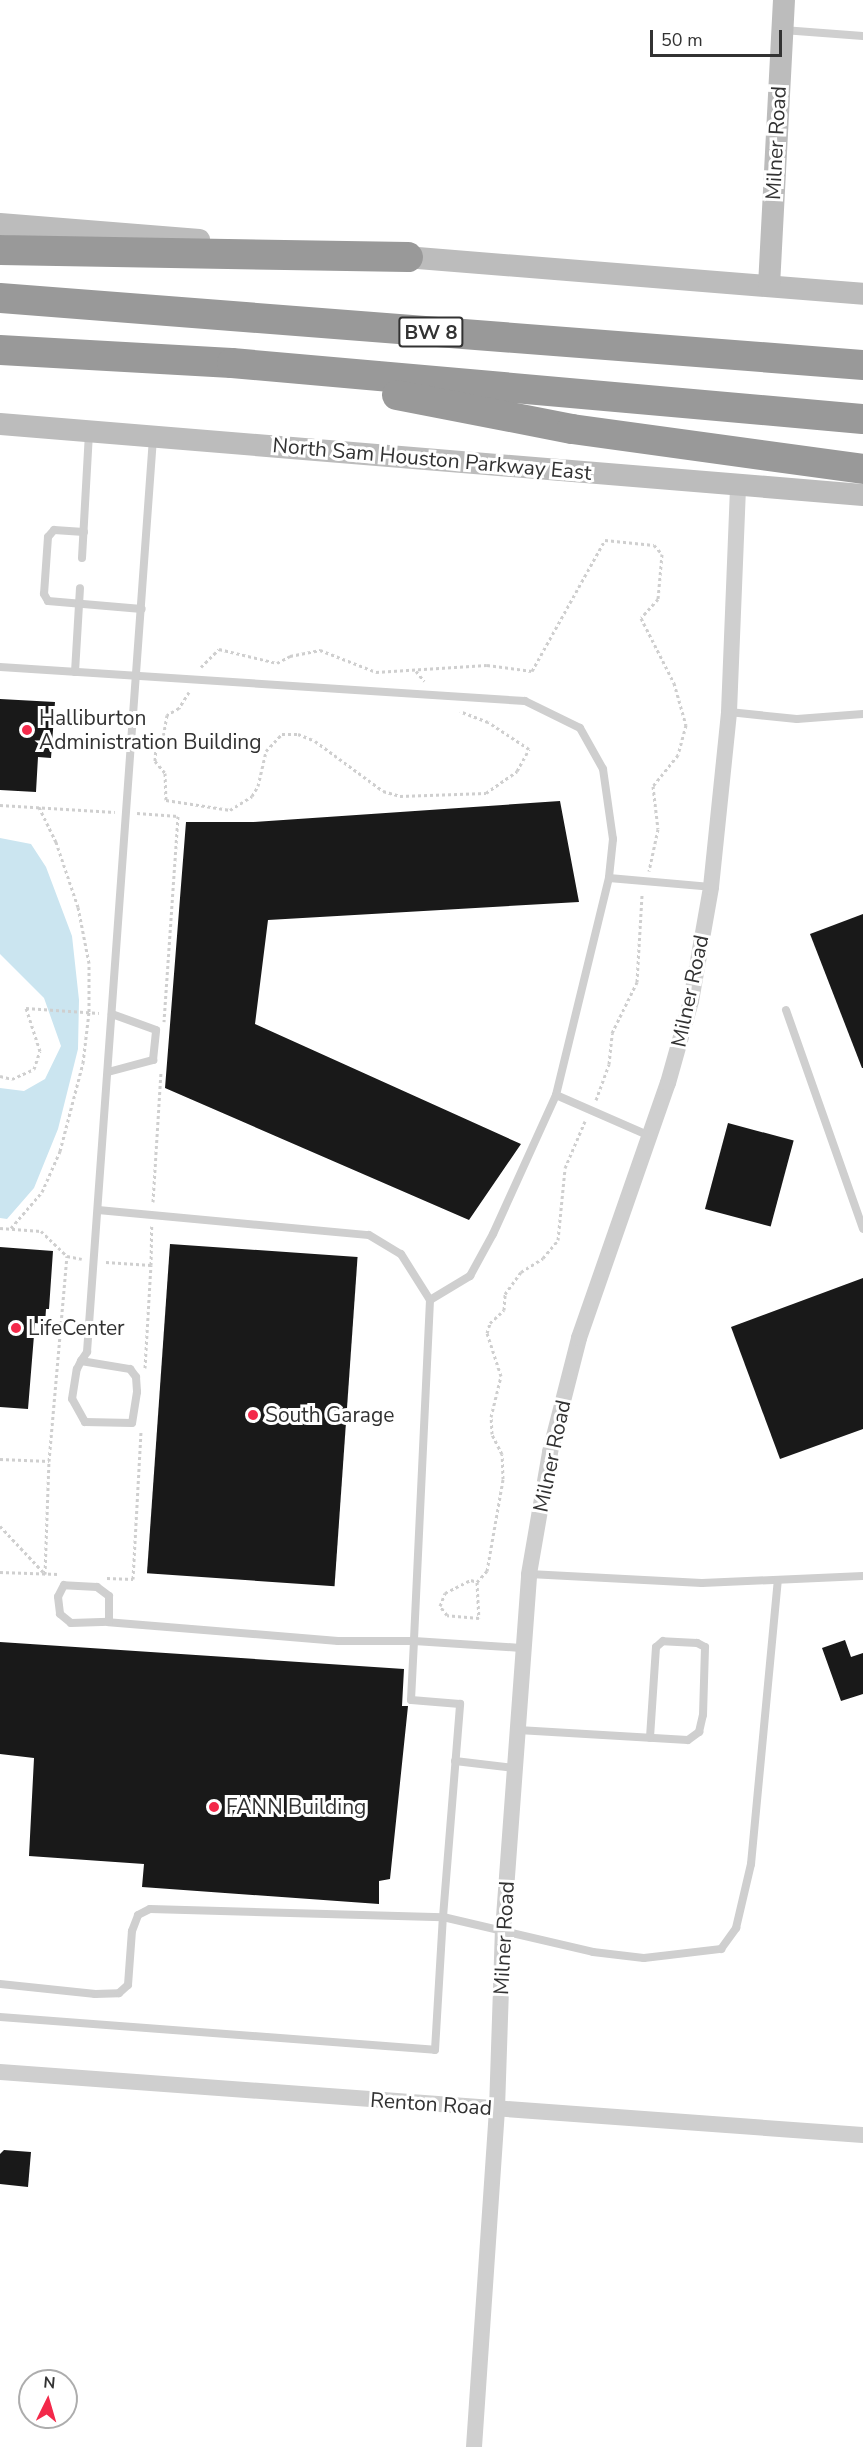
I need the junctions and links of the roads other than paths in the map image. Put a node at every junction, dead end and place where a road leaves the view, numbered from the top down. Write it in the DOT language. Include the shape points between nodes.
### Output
graph roads {
  1 [pos="784,0"];
  2 [pos="782,30"];
  3 [pos="863,36"];
  4 [pos="0,224"];
  5 [pos="0,250"];
  6 [pos="408,257"];
  7 [pos="769,286"];
  8 [pos="863,294"];
  9 [pos="0,298"];
  10 [pos="0,350"];
  11 [pos="232,363"];
  12 [pos="863,365"];
  13 [pos="863,419"];
  14 [pos="0,424"];
  15 [pos="89,432"];
  16 [pos="153,437"];
  17 [pos="863,469"];
  18 [pos="738,484"];
  19 [pos="863,495"];
  20 [pos="84,532"];
  21 [pos="82,558"];
  22 [pos="80,588"];
  23 [pos="79,604"];
  24 [pos="142,609"];
  25 [pos="0,667"];
  26 [pos="75,672"];
  27 [pos="137,676"];
  28 [pos="729,712"];
  29 [pos="863,714"];
  30 [pos="609,878"];
  31 [pos="711,887"];
  32 [pos="786,1010"];
  33 [pos="112,1014"];
  34 [pos="108,1072"];
  35 [pos="556,1095"];
  36 [pos="650,1136"];
  37 [pos="98,1210"];
  38 [pos="863,1229"];
  39 [pos="430,1300"];
  40 [pos="81,1361"];
  41 [pos="530,1574"];
  42 [pos="863,1576"];
  43 [pos="778,1580"];
  44 [pos="109,1622"];
  45 [pos="414,1641"];
  46 [pos="521,1648"];
  47 [pos="518,1730"];
  48 [pos="650,1738"];
  49 [pos="455,1761"];
  50 [pos="513,1768"];
  51 [pos="443,1917"];
  52 [pos="502,1931"];
  53 [pos="0,1984"];
  54 [pos="0,2017"];
  55 [pos="0,2072"];
  56 [pos="498,2109"];
  57 [pos="863,2136"];
  58 [pos="474,2447"];
  1 -- 2 [label="main road, Milner Road"];
  2 -- 3 [label="lane"];
  2 -- 7 [label="main road, Milner Road"];
  4 -- 6 [label="main road"];
  5 -- 6 [label="highway"];
  6 -- 7 [label="main road"];
  7 -- 8 [label="main road"];
  9 -- 12 [label="highway, BW 8"];
  10 -- 11 [label="highway, BW 8"];
  11 -- 13 [label="highway, BW 8"];
  11 -- 17 [label="highway" via="572,429"];
  14 -- 15 [label="main road, North Sam Houston Parkway East"];
  15 -- 16 [label="main road, North Sam Houston Parkway East"];
  15 -- 20 [label="lane"];
  16 -- 18 [label="main road, North Sam Houston Parkway East"];
  16 -- 24 [label="lane"];
  18 -- 19 [label="main road, North Sam Houston Parkway East"];
  18 -- 28 [label="street, Milner Road"];
  20 -- 21 [label="lane"];
  20 -- 23 [label="lane" via="54,530 48,537 44,594 48,601"];
  22 -- 23 [label="lane"];
  23 -- 24 [label="lane"];
  23 -- 26 [label="lane"];
  24 -- 27 [label="lane"];
  25 -- 26 [label="lane"];
  26 -- 27 [label="lane"];
  27 -- 30 [label="lane" via="525,701 580,728 603,770 613,839"];
  27 -- 33 [label="lane"];
  28 -- 29 [label="lane" via="797,719"];
  28 -- 31 [label="street, Milner Road"];
  30 -- 31 [label="lane"];
  30 -- 35 [label="lane"];
  31 -- 36 [label="street, Milner Road" via="691,1001"];
  32 -- 38 [label="lane"];
  33 -- 34 [label="lane"];
  33 -- 34 [label="lane" via="156,1030 153,1060"];
  34 -- 37 [label="lane"];
  35 -- 36 [label="lane"];
  35 -- 39 [label="lane" via="470,1276"];
  36 -- 41 [label="street, Milner Road" via="579,1338 550,1452"];
  37 -- 39 [label="lane" via="369,1235 401,1254"];
  37 -- 40 [label="lane" via="87,1352"];
  39 -- 45 [label="lane"];
  40 -- 40 [label="lane" via="72,1386 76,1411 85,1422 132,1423 137,1392 136,1377 130,1369"];
  41 -- 43 [label="lane" via="702,1583"];
  41 -- 46 [label="street, Milner Road"];
  42 -- 43 [label="lane"];
  43 -- 52 [label="lane" via="751,1864 736,1928 721,1948 644,1958 545,1944"];
  44 -- 44 [label="lane" via="71,1623 60,1614 58,1597 64,1585 97,1587 109,1596"];
  44 -- 45 [label="lane" via="338,1641"];
  45 -- 46 [label="lane"];
  45 -- 49 [label="lane" via="411,1700 460,1704"];
  46 -- 47 [label="street, Milner Road"];
  47 -- 48 [label="lane"];
  47 -- 50 [label="street, Milner Road"];
  48 -- 48 [label="lane" via="688,1740 699,1732 705,1647 663,1641 656,1647"];
  49 -- 50 [label="lane"];
  49 -- 51 [label="lane"];
  50 -- 52 [label="street, Milner Road"];
  51 -- 52 [label="lane"];
  51 -- 53 [label="lane" via="150,1909 138,1915 132,1930 128,1985 119,1993"];
  51 -- 54 [label="lane" via="435,2050"];
  52 -- 56 [label="street, Milner Road"];
  55 -- 56 [label="street, Renton Road"];
  56 -- 57 [label="street, Renton Road"];
  56 -- 58 [label="street, Milner Road"];
}
